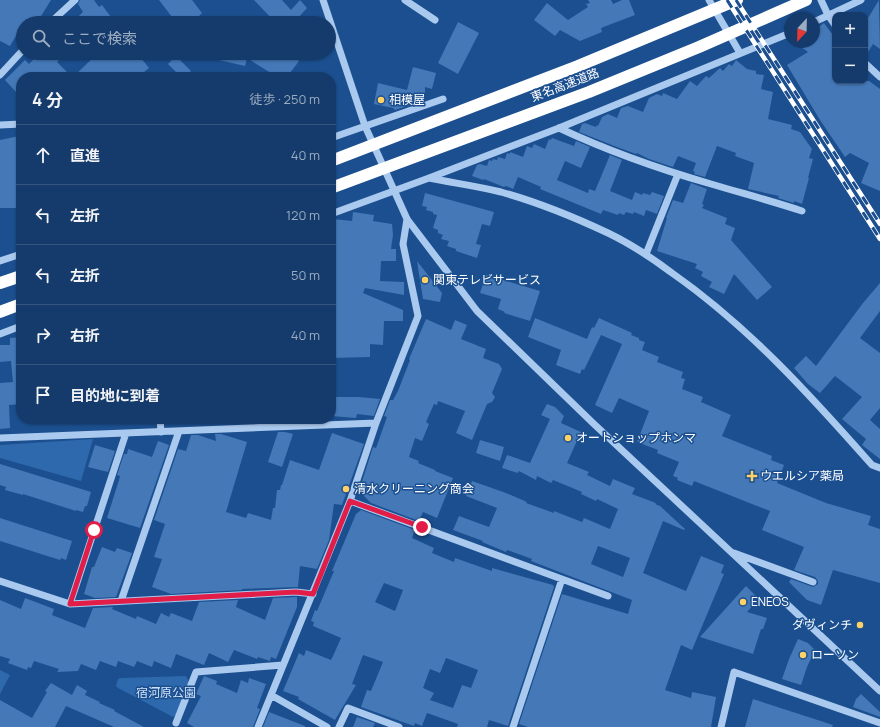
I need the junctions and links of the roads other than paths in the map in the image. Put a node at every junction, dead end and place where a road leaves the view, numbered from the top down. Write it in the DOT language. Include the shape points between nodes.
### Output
graph roads {
  1 [pos="75,0"];
  2 [pos="323,0"];
  3 [pos="405,0"];
  4 [pos="709,0"];
  5 [pos="737,0"];
  6 [pos="806,0"];
  7 [pos="821,0"];
  8 [pos="861,0"];
  9 [pos="828,15"];
  10 [pos="58,16"];
  11 [pos="328,16"];
  12 [pos="820,19"];
  13 [pos="435,20"];
  14 [pos="832,21"];
  15 [pos="784,35"];
  16 [pos="336,38"];
  17 [pos="740,53"];
  18 [pos="16,58"];
  19 [pos="868,66"];
  20 [pos="0,75"];
  21 [pos="880,77"];
  22 [pos="443,99"];
  23 [pos="16,124"];
  24 [pos="0,125"];
  25 [pos="366,126"];
  26 [pos="559,128"];
  27 [pos="336,136"];
  28 [pos="336,159"];
  29 [pos="678,174"];
  30 [pos="429,178"];
  31 [pos="336,186"];
  32 [pos="393,191"];
  33 [pos="802,211"];
  34 [pos="336,212"];
  35 [pos="407,219"];
  36 [pos="646,254"];
  37 [pos="16,256"];
  38 [pos="0,261"];
  39 [pos="16,278"];
  40 [pos="0,284"];
  41 [pos="16,306"];
  42 [pos="0,312"];
  43 [pos="16,328"];
  44 [pos="0,334"];
  45 [pos="376,423"];
  46 [pos="160,424"];
  47 [pos="179,431"];
  48 [pos="160,432"];
  49 [pos="126,433"];
  50 [pos="0,438"];
  51 [pos="880,468"];
  52 [pos="350,501"];
  53 [pos="730,551"];
  54 [pos="562,579"];
  55 [pos="0,581"];
  56 [pos="813,582"];
  57 [pos="313,594"];
  58 [pos="608,596"];
  59 [pos="121,601"];
  60 [pos="70,604"];
  61 [pos="283,665"];
  62 [pos="880,691"];
  63 [pos="271,695"];
  64 [pos="176,723"];
  65 [pos="880,723"];
  66 [pos="258,727"];
  67 [pos="327,727"];
  68 [pos="339,727"];
  69 [pos="399,727"];
  70 [pos="513,727"];
  71 [pos="721,727"];
  1 -- 10 [label="street"];
  2 -- 11 [label="street"];
  3 -- 13 [label="street"];
  4 -- 17 [label="street"];
  5 -- 28 [label="highway, 東名高速道路" via="578,66"];
  6 -- 31 [label="highway, 東名高速道路" via="589,92"];
  7 -- 9 [label="street"];
  8 -- 9 [label="street"];
  9 -- 12 [label="street"];
  9 -- 14 [label="street"];
  15 -- 17 [label="street"];
  16 -- 25 [label="street"];
  17 -- 26 [label="street"];
  18 -- 20 [label="street"];
  19 -- 21 [label="street"];
  22 -- 25 [label="street"];
  23 -- 24 [label="street"];
  25 -- 27 [label="street"];
  25 -- 32 [label="street"];
  26 -- 29 [label="street" via="620,155"];
  26 -- 30 [label="street"];
  29 -- 33 [label="street"];
  29 -- 36 [label="street"];
  30 -- 32 [label="street"];
  30 -- 36 [label="street" via="500,192 560,212"];
  32 -- 34 [label="street"];
  32 -- 35 [label="street"];
  35 -- 45 [label="street" via="404,244 418,316"];
  35 -- 53 [label="street" via="477,311"];
  36 -- 51 [label="street" via="698,291 743,328 819,404 872,465"];
  37 -- 38 [label="street"];
  39 -- 40 [label="highway"];
  41 -- 42 [label="highway"];
  43 -- 44 [label="street"];
  45 -- 47 [label="street"];
  45 -- 52 [label="street"];
  46 -- 48 [label="street"];
  47 -- 48 [label="street"];
  47 -- 59 [label="street"];
  48 -- 49 [label="street"];
  49 -- 50 [label="street"];
  49 -- 60 [label="street"];
  52 -- 54 [label="street"];
  52 -- 57 [label="street"];
  53 -- 56 [label="street"];
  53 -- 62 [label="street"];
  54 -- 58 [label="street"];
  54 -- 70 [label="street"];
  55 -- 60 [label="street"];
  57 -- 59 [label="street" via="296,592"];
  57 -- 61 [label="street"];
  59 -- 60 [label="street"];
  61 -- 63 [label="street"];
  61 -- 64 [label="street" via="196,672"];
  63 -- 66 [label="street"];
  63 -- 67 [label="street"];
  65 -- 71 [label="street" via="734,672"];
  68 -- 69 [label="street" via="348,708"];
}
